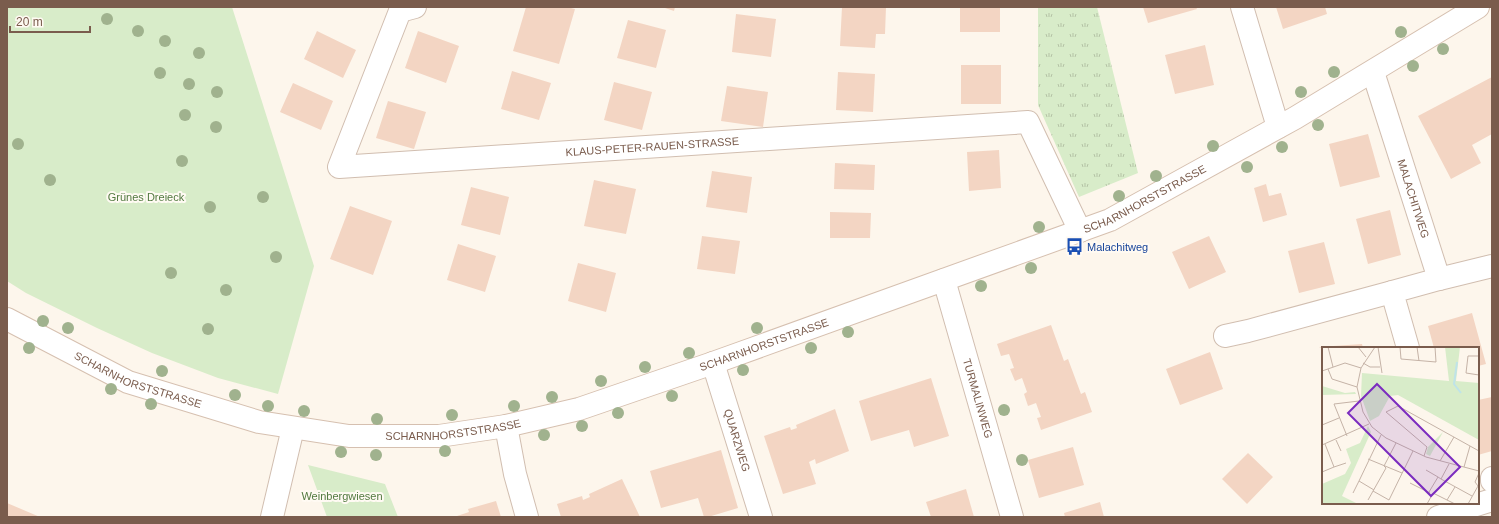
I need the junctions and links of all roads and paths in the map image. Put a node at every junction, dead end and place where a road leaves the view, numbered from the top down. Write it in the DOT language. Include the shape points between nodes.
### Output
graph roads {
  1 [pos="415,7"];
  2 [pos="1242,7"];
  3 [pos="1478,7"];
  4 [pos="1373,72"];
  5 [pos="1278,127"];
  6 [pos="1080,231"];
  7 [pos="1492,266"];
  8 [pos="1439,279"];
  9 [pos="944,280"];
  10 [pos="1392,292"];
  11 [pos="7,319"];
  12 [pos="1225,336"];
  13 [pos="1408,347"];
  14 [pos="714,363"];
  15 [pos="506,426"];
  16 [pos="293,428"];
  17 [pos="1492,500"];
  18 [pos="1479,503"];
  19 [pos="1475,504"];
  20 [pos="1449,510"];
  21 [pos="272,517"];
  22 [pos="527,517"];
  23 [pos="761,517"];
  24 [pos="1012,517"];
  1 -- 6 [label="street, KLAUS-PETER-RAUEN-STRASSE" via="400,11 339,167 1028,122"];
  2 -- 5 [label="street"];
  3 -- 4 [label="street, SCHARNHORSTSTRASSE"];
  4 -- 5 [label="street, SCHARNHORSTSTRASSE"];
  4 -- 8 [label="street, MALACHITWEG"];
  5 -- 6 [label="street, SCHARNHORSTSTRASSE" via="1110,220"];
  6 -- 9 [label="street, SCHARNHORSTSTRASSE"];
  7 -- 8 [label="street"];
  8 -- 10 [label="street"];
  9 -- 14 [label="street, SCHARNHORSTSTRASSE"];
  9 -- 24 [label="street, TURMALINWEG"];
  10 -- 12 [label="street"];
  10 -- 13 [label="street"];
  11 -- 16 [label="street, SCHARNHORSTSTRASSE" via="128,382 259,422"];
  14 -- 15 [label="street, SCHARNHORSTSTRASSE" via="579,409"];
  14 -- 23 [label="street, QUARZWEG"];
  15 -- 16 [label="street, SCHARNHORSTSTRASSE" via="439,436 349,436"];
  15 -- 22 [label="street" via="515,474"];
  16 -- 21 [label="street"];
  17 -- 18 [label="street"];
  19 -- 20 [label="street"];
}
